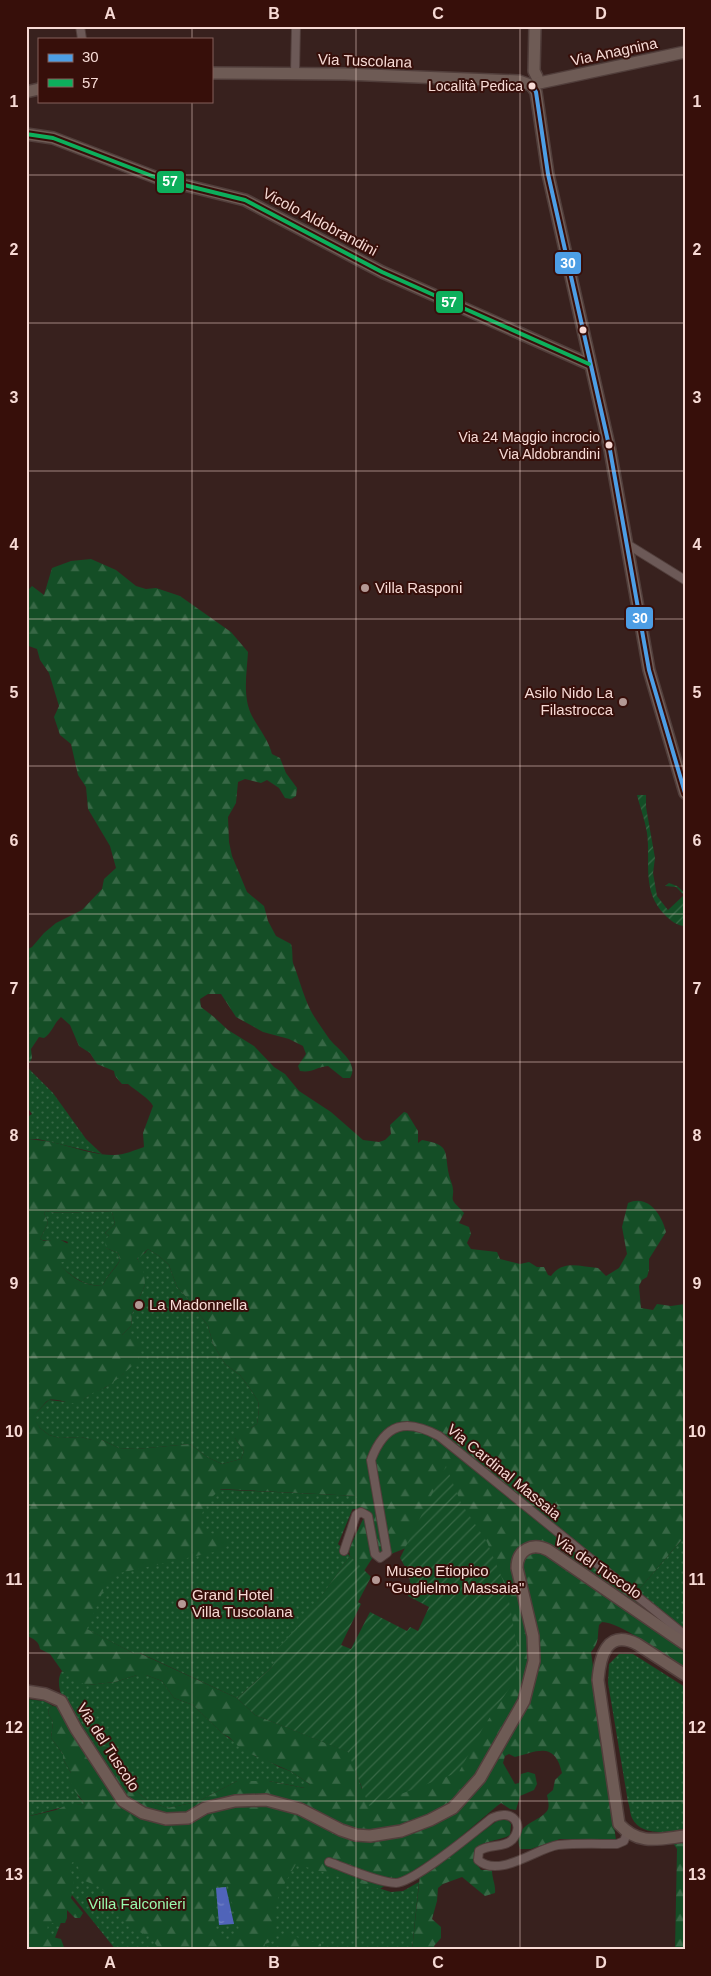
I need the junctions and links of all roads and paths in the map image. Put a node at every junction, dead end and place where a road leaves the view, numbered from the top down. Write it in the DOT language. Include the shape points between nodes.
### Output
graph roads {
  1 [pos="296,26"];
  2 [pos="535,26"];
  3 [pos="685,52"];
  4 [pos="212,73"];
  5 [pos="295,73"];
  6 [pos="534,79"];
  7 [pos="26,134"];
  8 [pos="589,364"];
  9 [pos="627,544"];
  10 [pos="685,580"];
  11 [pos="685,793"];
  12 [pos="344,1551"];
  13 [pos="685,1635"];
  14 [pos="685,1644"];
  15 [pos="685,1675"];
  16 [pos="26,1691"];
  17 [pos="627,1833"];
  18 [pos="685,1836"];
  19 [pos="329,1862"];
  1 -- 5 [label="street"];
  2 -- 6 [label="street"];
  3 -- 6 [label="street, Via Anagnina" via="591,73"];
  4 -- 5 [label="street, Via Tuscolana"];
  5 -- 6 [label="street, Via Tuscolana"];
  6 -- 8 [label="street" via="548,174"];
  7 -- 8 [label="street, Vicolo Aldobrandini" via="53,138 160,179 246,200 382,272"];
  8 -- 9 [label="street" via="610,450"];
  9 -- 10 [label="street"];
  9 -- 11 [label="street" via="649,670"];
  12 -- 13 [label="street, Via Cardinal Massaia" via="356,1515 361,1512 368,1516 375,1554 382,1557 387,1553 371,1460 376,1446 386,1435 398,1427 412,1425 439,1436"];
  14 -- 16 [label="street, Via del Tuscolo" via="548,1550 536,1546 524,1551 517,1561 517,1568 534,1636 534,1661 524,1700 480,1778 452,1808 418,1826 370,1836 356,1835 300,1809 266,1800 235,1801 205,1808 188,1818 166,1819 143,1813 123,1801 61,1701"];
  15 -- 17 [label="street" via="632,1641 612,1642 600,1662 600,1693 618,1820"];
  17 -- 18 [label="street" via="649,1840"];
  17 -- 19 [label="street" via="624,1841 617,1844 559,1845 513,1862 483,1864 478,1860 479,1851 508,1843 516,1834 517,1824 513,1818 500,1814 404,1882 390,1882"];
}
